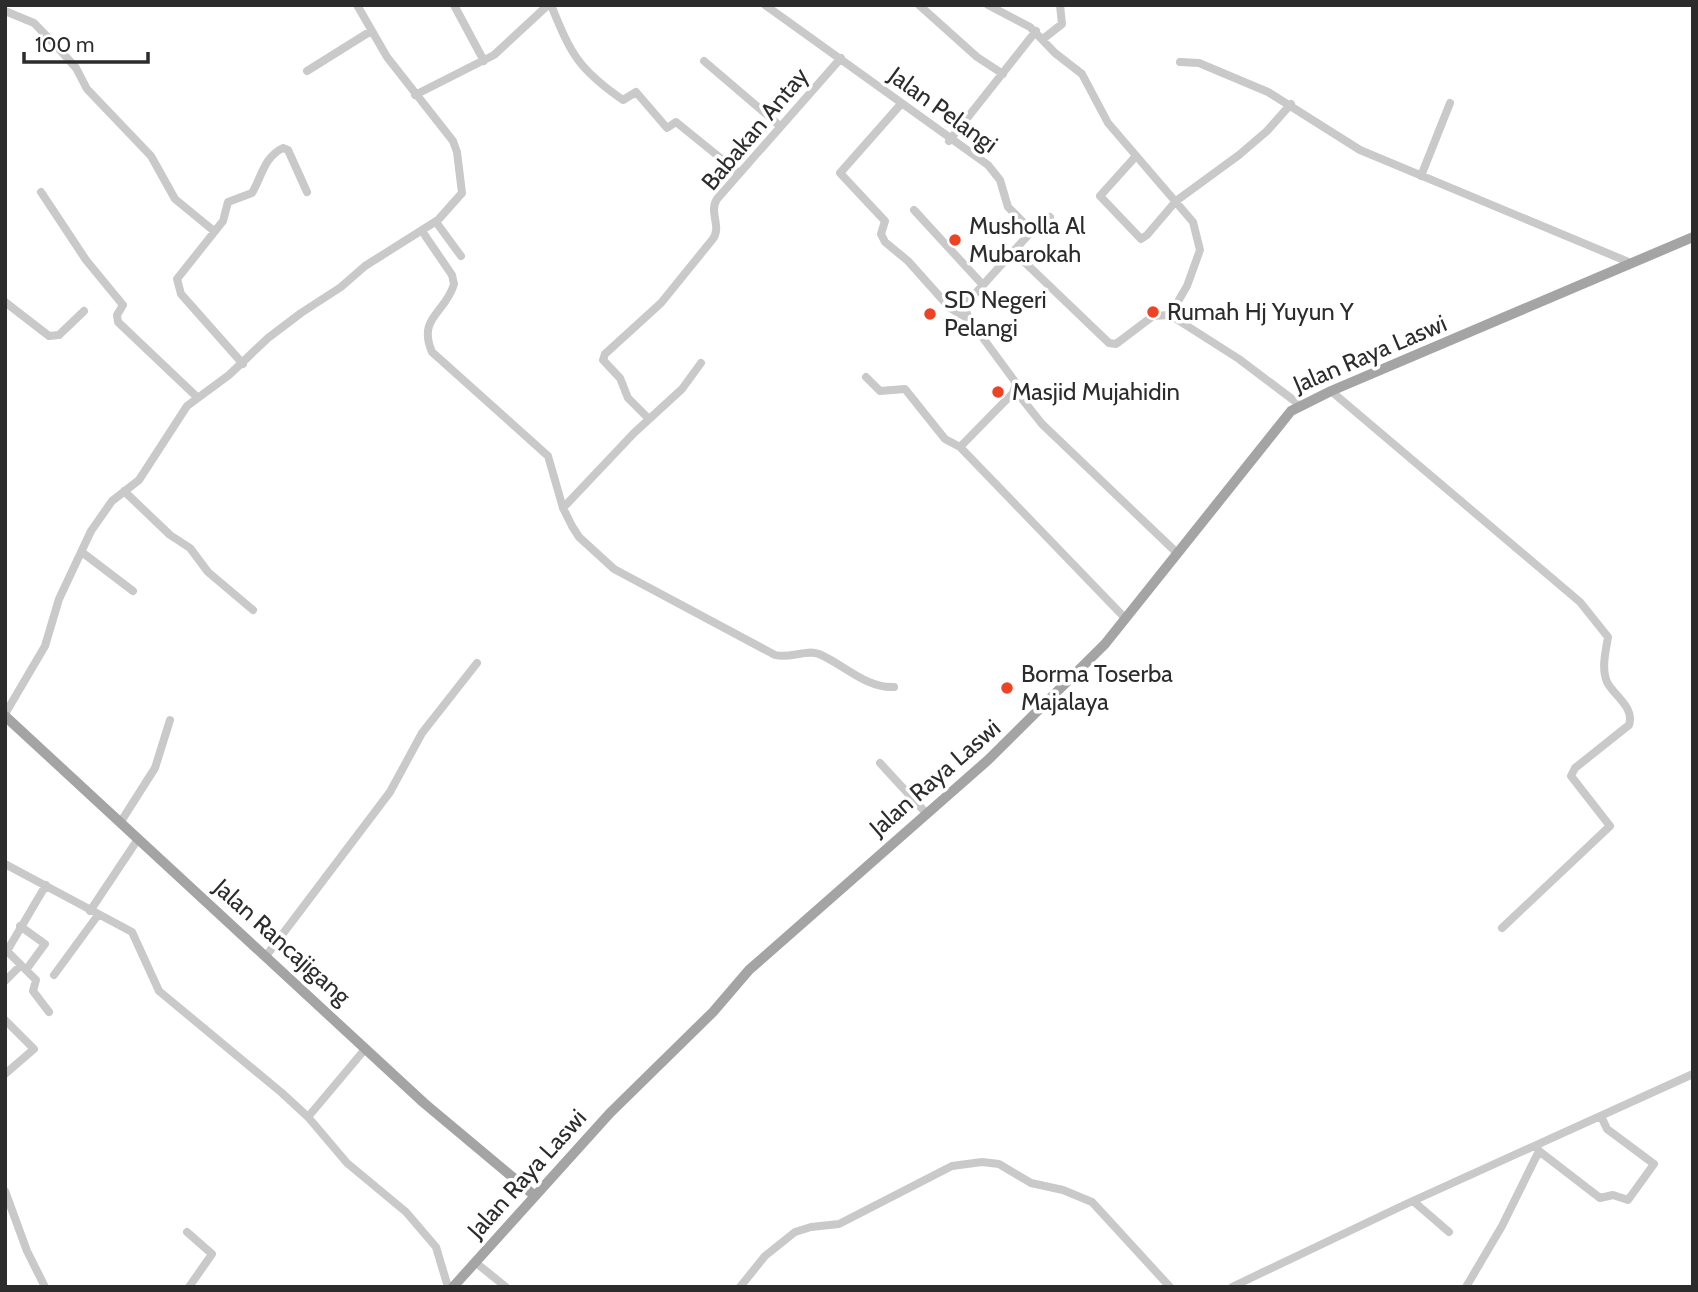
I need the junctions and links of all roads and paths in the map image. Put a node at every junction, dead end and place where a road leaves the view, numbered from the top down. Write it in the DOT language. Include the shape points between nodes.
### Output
graph roads {
  1 [pos="357,5"];
  2 [pos="454,5"];
  3 [pos="549,5"];
  4 [pos="765,5"];
  5 [pos="919,5"];
  6 [pos="988,5"];
  7 [pos="1060,5"];
  8 [pos="778,9"];
  9 [pos="5,11"];
  10 [pos="371,31"];
  11 [pos="1036,32"];
  12 [pos="1043,39"];
  13 [pos="841,58"];
  14 [pos="484,61"];
  15 [pos="704,61"];
  16 [pos="1180,62"];
  17 [pos="307,71"];
  18 [pos="1003,74"];
  19 [pos="415,95"];
  20 [pos="1450,103"];
  21 [pos="901,104"];
  22 [pos="1291,104"];
  23 [pos="780,126"];
  24 [pos="949,141"];
  25 [pos="1136,156"];
  26 [pos="739,173"];
  27 [pos="1421,176"];
  28 [pos="41,192"];
  29 [pos="307,192"];
  30 [pos="1176,201"];
  31 [pos="914,210"];
  32 [pos="1049,217"];
  33 [pos="436,222"];
  34 [pos="214,231"];
  35 [pos="422,231"];
  36 [pos="1030,233"];
  37 [pos="1693,237"];
  38 [pos="1013,251"];
  39 [pos="461,257"];
  40 [pos="1631,264"];
  41 [pos="982,284"];
  42 [pos="5,302"];
  43 [pos="84,312"];
  44 [pos="1170,315"];
  45 [pos="969,319"];
  46 [pos="701,363"];
  47 [pos="243,364"];
  48 [pos="866,377"];
  49 [pos="1015,390"];
  50 [pos="1331,391"];
  51 [pos="198,398"];
  52 [pos="1300,405"];
  53 [pos="649,419"];
  54 [pos="960,447"];
  55 [pos="124,491"];
  56 [pos="563,508"];
  57 [pos="1176,552"];
  58 [pos="83,553"];
  59 [pos="133,591"];
  60 [pos="253,610"];
  61 [pos="1124,617"];
  62 [pos="477,663"];
  63 [pos="894,687"];
  64 [pos="5,715"];
  65 [pos="170,720"];
  66 [pos="880,763"];
  67 [pos="926,813"];
  68 [pos="120,822"];
  69 [pos="138,839"];
  70 [pos="5,864"];
  71 [pos="46,885"];
  72 [pos="95,908"];
  73 [pos="20,926"];
  74 [pos="1502,928"];
  75 [pos="6,951"];
  76 [pos="266,956"];
  77 [pos="23,968"];
  78 [pos="54,975"];
  79 [pos="5,981"];
  80 [pos="49,1012"];
  81 [pos="5,1020"];
  82 [pos="366,1048"];
  83 [pos="5,1074"];
  84 [pos="1693,1074"];
  85 [pos="1601,1116"];
  86 [pos="309,1117"];
  87 [pos="1538,1148"];
  88 [pos="5,1191"];
  89 [pos="534,1196"];
  90 [pos="1413,1201"];
  91 [pos="187,1232"];
  92 [pos="1449,1232"];
  93 [pos="475,1262"];
  94 [pos="45,1287"];
  95 [pos="189,1287"];
  96 [pos="451,1287"];
  97 [pos="506,1287"];
  98 [pos="740,1287"];
  99 [pos="1170,1287"];
  100 [pos="1232,1287"];
  101 [pos="1466,1287"];
  1 -- 10 [label="street"];
  2 -- 14 [label="street"];
  3 -- 14 [label="street"];
  3 -- 26 [label="street" via="581,68 621,99 636,92 667,128 676,122"];
  4 -- 8 [label="street, Jalan Pelangi"];
  5 -- 18 [label="street"];
  6 -- 11 [label="street"];
  7 -- 12 [label="street" via="1062,23"];
  8 -- 13 [label="street, Jalan Pelangi"];
  9 -- 34 [label="street" via="34,23 60,50 87,89 155,161 175,199"];
  10 -- 17 [label="street"];
  10 -- 19 [label="street"];
  11 -- 12 [label="street"];
  11 -- 18 [label="street"];
  12 -- 25 [label="street" via="1086,78 1108,123"];
  13 -- 21 [label="street, Jalan Pelangi"];
  13 -- 23 [label="street, Babakan Antay"];
  14 -- 19 [label="street"];
  15 -- 23 [label="street"];
  16 -- 22 [label="street" via="1199,63"];
  18 -- 24 [label="street"];
  19 -- 33 [label="street" via="453,141 462,181 462,193"];
  20 -- 27 [label="street"];
  21 -- 24 [label="street, Jalan Pelangi"];
  21 -- 45 [label="street" via="840,173 885,221 881,234 885,242 950,308"];
  22 -- 27 [label="street" via="1360,150"];
  22 -- 30 [label="street" via="1239,155"];
  23 -- 26 [label="street, Babakan Antay"];
  24 -- 36 [label="street, Jalan Pelangi" via="993,170 1008,207"];
  25 -- 30 [label="street"];
  25 -- 30 [label="street" via="1101,198 1141,239"];
  26 -- 53 [label="street, Babakan Antay" via="714,203 716,235 661,303 604,356 628,398"];
  27 -- 40 [label="street"];
  28 -- 51 [label="street" via="86,260 123,305 118,323"];
  29 -- 34 [label="street" via="288,150 279,149 265,164 252,193 228,202 225,217"];
  30 -- 44 [label="street" via="1193,222 1200,250"];
  31 -- 41 [label="street"];
  32 -- 36 [label="street"];
  33 -- 35 [label="street"];
  33 -- 39 [label="street"];
  34 -- 47 [label="street" via="179,276 177,286"];
  35 -- 47 [label="street" via="301,313"];
  35 -- 56 [label="street" via="454,284 428,327 432,352 548,456"];
  36 -- 38 [label="street"];
  37 -- 40 [label="main road, Jalan Raya Laswi"];
  38 -- 41 [label="street"];
  38 -- 44 [label="street" via="1109,344 1116,344 1153,316"];
  40 -- 50 [label="main road, Jalan Raya Laswi"];
  41 -- 45 [label="street" via="964,306"];
  42 -- 43 [label="street" via="49,336 59,335"];
  44 -- 52 [label="street"];
  45 -- 49 [label="street" via="1016,383"];
  46 -- 53 [label="street" via="686,385"];
  47 -- 51 [label="street"];
  48 -- 54 [label="street" via="880,391 905,389 945,439"];
  49 -- 54 [label="street"];
  49 -- 57 [label="street" via="1042,424"];
  50 -- 52 [label="main road, Jalan Raya Laswi"];
  50 -- 74 [label="street" via="1580,602 1608,636 1606,681 1628,710 1629,725 1571,776 1610,826"];
  51 -- 55 [label="street" via="177,420 139,480"];
  52 -- 57 [label="main road, Jalan Raya Laswi" via="1269,436"];
  53 -- 56 [label="street"];
  54 -- 61 [label="street"];
  55 -- 58 [label="street" via="104,511"];
  55 -- 60 [label="street"];
  56 -- 63 [label="street" via="579,537 622,574 775,655 817,653 875,683"];
  57 -- 61 [label="main road, Jalan Raya Laswi"];
  58 -- 59 [label="street"];
  58 -- 64 [label="street" via="59,599 46,646"];
  61 -- 67 [label="main road, Jalan Raya Laswi" via="1105,644 1018,733"];
  62 -- 76 [label="street" via="422,733 390,792"];
  64 -- 68 [label="main road, Jalan Rancajigang"];
  65 -- 68 [label="street" via="155,768"];
  66 -- 67 [label="street"];
  67 -- 89 [label="main road, Jalan Raya Laswi" via="749,970 713,1013 610,1113"];
  68 -- 69 [label="main road, Jalan Rancajigang"];
  69 -- 72 [label="street"];
  69 -- 76 [label="main road, Jalan Rancajigang"];
  70 -- 71 [label="street"];
  71 -- 72 [label="street"];
  71 -- 73 [label="street"];
  72 -- 78 [label="street"];
  72 -- 86 [label="street" via="132,932 153,982 167,1000"];
  73 -- 75 [label="street"];
  73 -- 77 [label="street" via="45,944"];
  75 -- 77 [label="street"];
  76 -- 82 [label="main road, Jalan Rancajigang"];
  77 -- 79 [label="street"];
  77 -- 80 [label="street" via="36,979 33,991"];
  81 -- 83 [label="street" via="34,1049"];
  82 -- 86 [label="street"];
  82 -- 89 [label="main road, Jalan Rancajigang"];
  84 -- 85 [label="street"];
  85 -- 87 [label="street"];
  85 -- 87 [label="street" via="1607,1129 1654,1164 1628,1200 1611,1195 1601,1199"];
  86 -- 96 [label="street" via="346,1163 431,1238"];
  87 -- 90 [label="street"];
  87 -- 101 [label="street" via="1502,1226"];
  88 -- 94 [label="street"];
  89 -- 93 [label="main road, Jalan Raya Laswi"];
  90 -- 92 [label="street"];
  90 -- 100 [label="street"];
  91 -- 95 [label="street" via="212,1254"];
  93 -- 96 [label="main road, Jalan Raya Laswi"];
  93 -- 97 [label="street"];
  98 -- 99 [label="street" via="765,1256 795,1233 839,1224 953,1167 982,1162 999,1164 1031,1183 1093,1202"];
}
